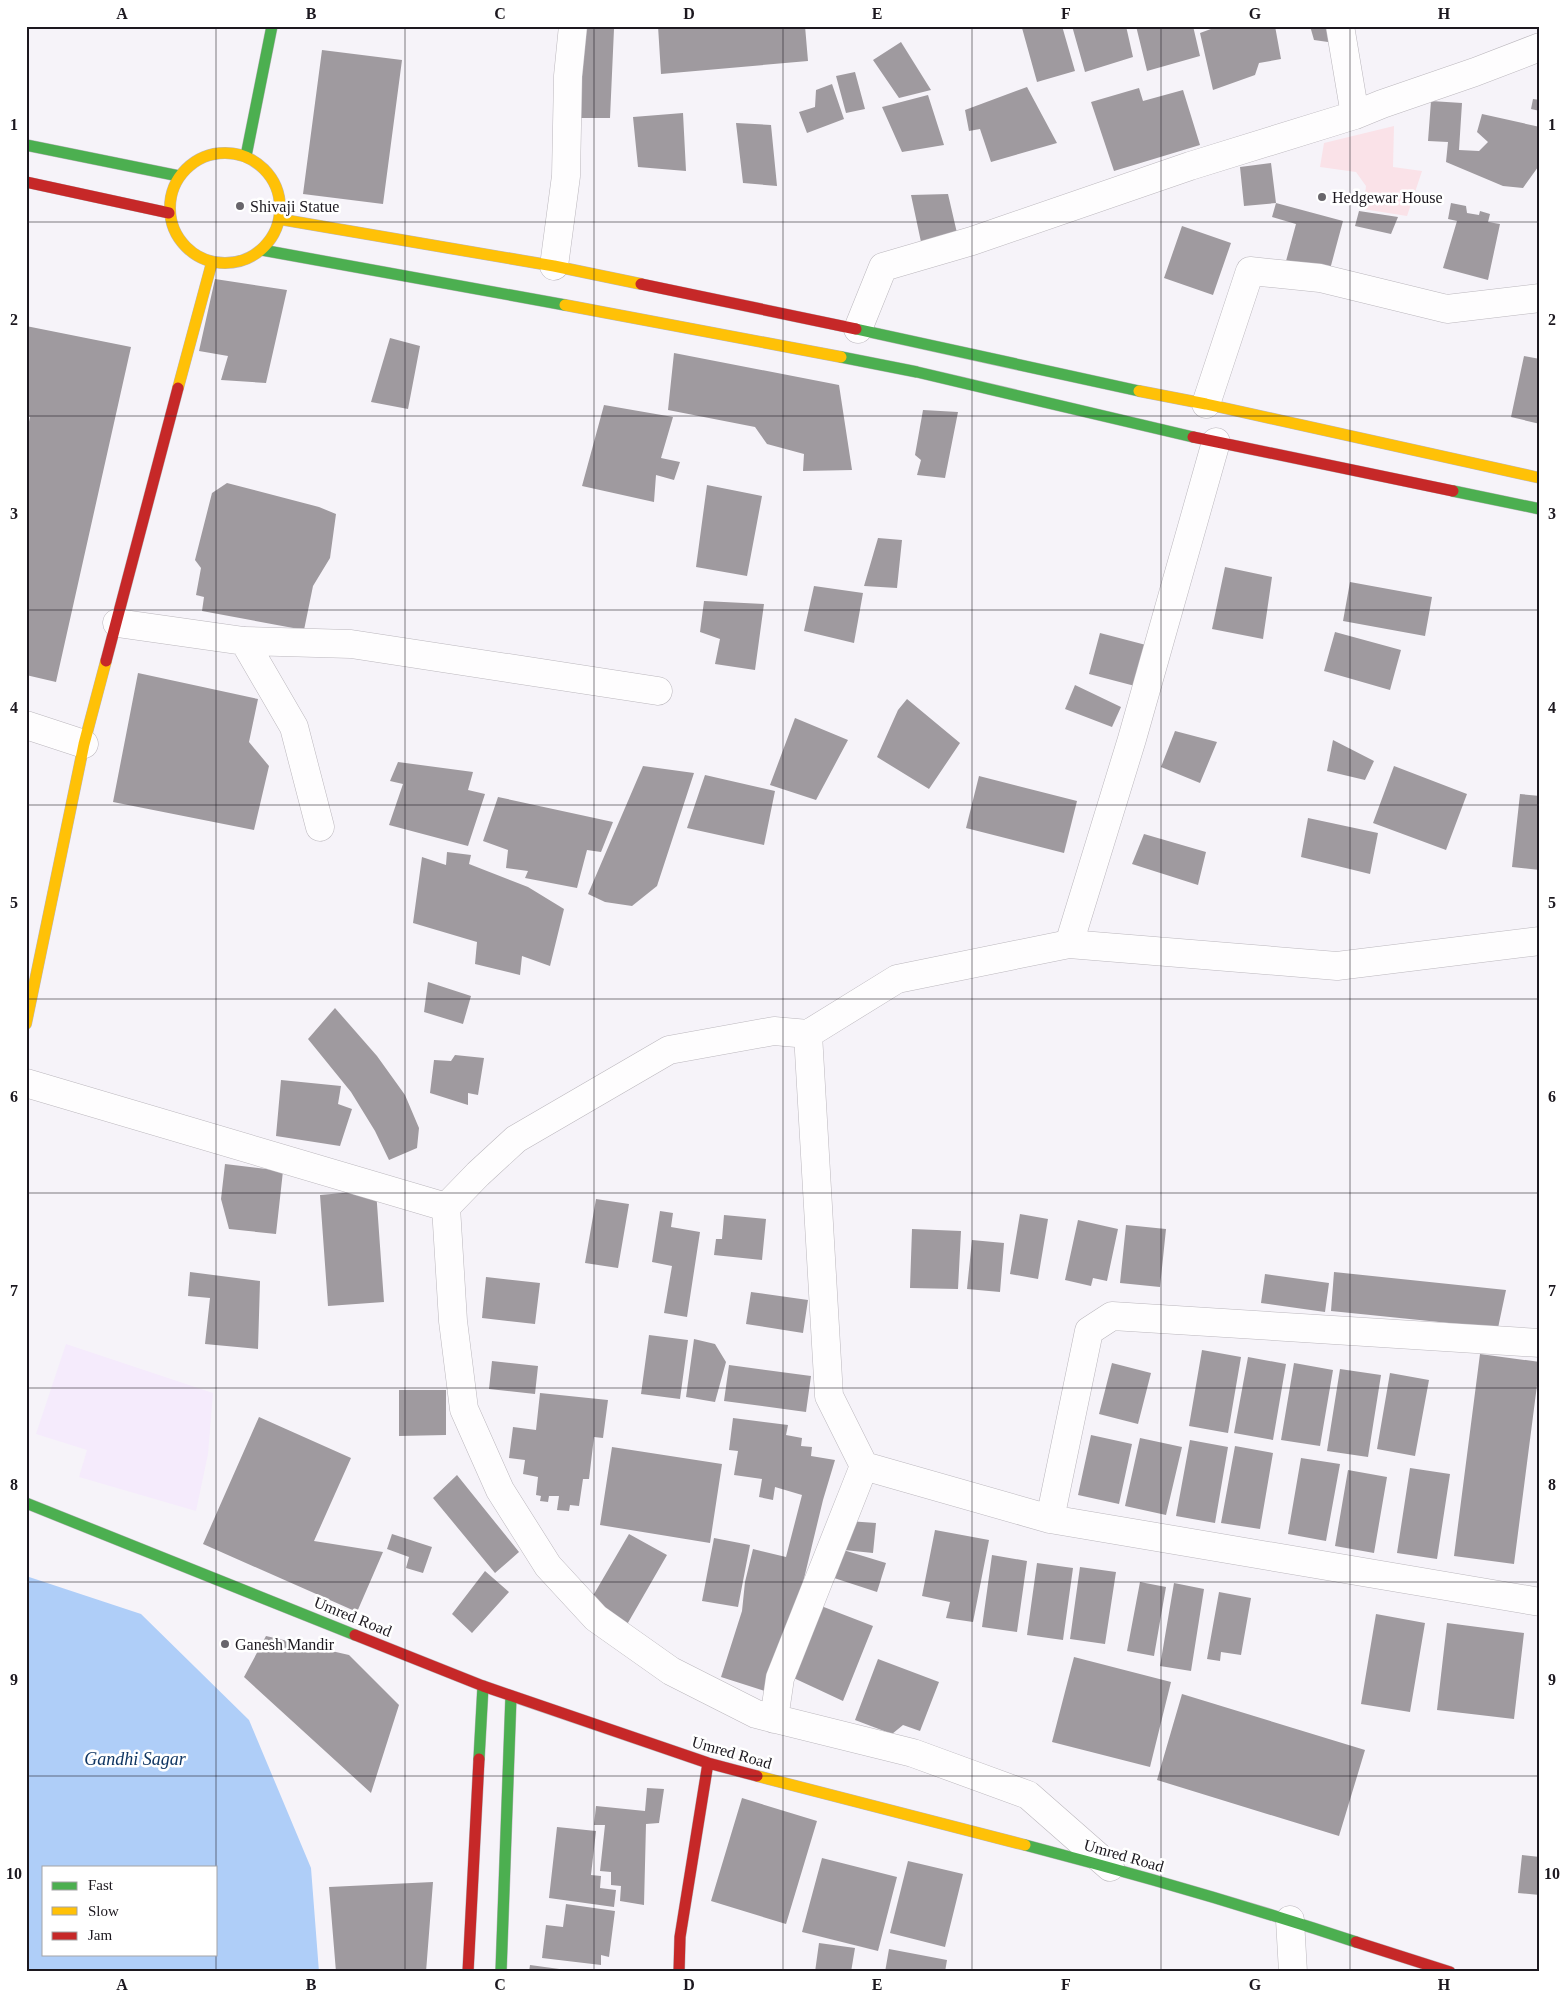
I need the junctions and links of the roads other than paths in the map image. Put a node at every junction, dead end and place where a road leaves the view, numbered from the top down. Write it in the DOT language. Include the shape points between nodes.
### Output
graph roads {
  1 [pos="272,26"];
  2 [pos="573,26"];
  3 [pos="1340,26"];
  4 [pos="1540,48"];
  5 [pos="1355,116"];
  6 [pos="26,145"];
  7 [pos="246,156"];
  8 [pos="179,176"];
  9 [pos="26,182"];
  10 [pos="169,213"];
  11 [pos="279,219"];
  12 [pos="262,250"];
  13 [pos="212,262"];
  14 [pos="554,266"];
  15 [pos="1540,298"];
  16 [pos="858,329"];
  17 [pos="1206,404"];
  18 [pos="1216,442"];
  19 [pos="1540,478"];
  20 [pos="1540,509"];
  21 [pos="117,623"];
  22 [pos="244,641"];
  23 [pos="658,691"];
  24 [pos="26,724"];
  25 [pos="84,744"];
  26 [pos="320,827"];
  27 [pos="1540,941"];
  28 [pos="1070,944"];
  29 [pos="26,1024"];
  30 [pos="808,1034"];
  31 [pos="26,1082"];
  32 [pos="446,1207"];
  33 [pos="1540,1343"];
  34 [pos="864,1466"];
  35 [pos="26,1503"];
  36 [pos="1050,1518"];
  37 [pos="1540,1602"];
  38 [pos="483,1686"];
  39 [pos="512,1696"];
  40 [pos="774,1719"];
  41 [pos="708,1763"];
  42 [pos="1110,1867"];
  43 [pos="1290,1920"];
  44 [pos="468,1972"];
  45 [pos="501,1972"];
  46 [pos="678,1972"];
  47 [pos="1293,1972"];
  48 [pos="1450,1972"];
  1 -- 7 [label="main road"];
  2 -- 14 [label="street" via="568,76 566,176"];
  3 -- 5 [label="street"];
  4 -- 5 [label="street"];
  5 -- 16 [label="street" via="1190,166 972,241 883,267"];
  6 -- 8 [label="main road"];
  7 -- 8 [label="main road" via="227,152 208,154"];
  7 -- 11 [label="main road" via="262,166 274,181 280,199"];
  8 -- 10 [label="main road" via="171,194"];
  9 -- 10 [label="main road"];
  10 -- 13 [label="main road" via="182,245 196,256"];
  11 -- 12 [label="main road" via="273,236"];
  11 -- 14 [label="main road"];
  12 -- 13 [label="main road" via="230,264"];
  12 -- 18 [label="main road" via="917,372"];
  13 -- 21 [label="main road"];
  14 -- 16 [label="main road"];
  15 -- 17 [label="street" via="1447,309 1320,278 1250,271"];
  16 -- 17 [label="main road"];
  17 -- 19 [label="main road"];
  18 -- 20 [label="main road"];
  18 -- 28 [label="street"];
  21 -- 22 [label="street"];
  21 -- 25 [label="main road"];
  22 -- 23 [label="street" via="351,644"];
  22 -- 26 [label="street" via="294,727"];
  24 -- 25 [label="street"];
  25 -- 29 [label="main road"];
  27 -- 28 [label="street" via="1337,966"];
  28 -- 30 [label="street" via="897,979"];
  30 -- 32 [label="street" via="774,1032 669,1050 516,1139"];
  30 -- 34 [label="street" via="829,1396"];
  31 -- 32 [label="street"];
  32 -- 40 [label="street" via="453,1321 464,1409 500,1490 548,1566 596,1618 671,1671 756,1714"];
  33 -- 36 [label="street" via="1112,1316 1089,1331"];
  34 -- 36 [label="street"];
  34 -- 40 [label="street" via="780,1678"];
  35 -- 38 [label="main road, Umred Road"];
  36 -- 37 [label="street"];
  38 -- 39 [label="main road, Umred Road"];
  38 -- 44 [label="main road"];
  39 -- 41 [label="main road, Umred Road"];
  39 -- 45 [label="main road"];
  40 -- 42 [label="street" via="913,1753 1028,1795"];
  41 -- 42 [label="main road, Umred Road"];
  41 -- 46 [label="main road" via="680,1937"];
  42 -- 43 [label="main road, Umred Road"];
  43 -- 47 [label="street"];
  43 -- 48 [label="main road, Umred Road"];
}
